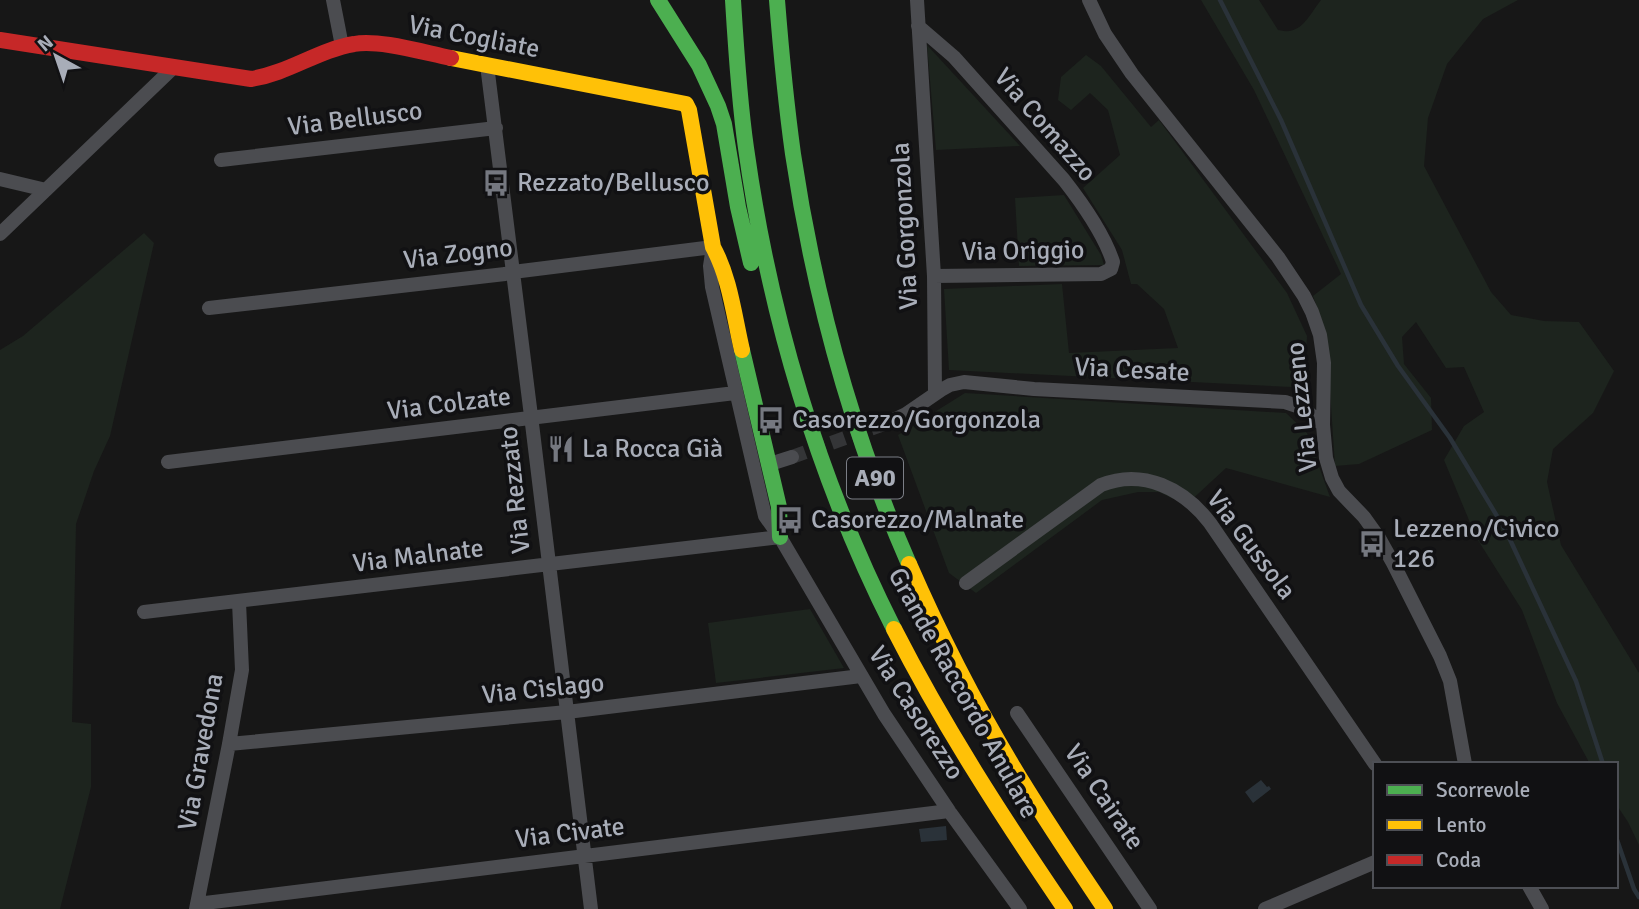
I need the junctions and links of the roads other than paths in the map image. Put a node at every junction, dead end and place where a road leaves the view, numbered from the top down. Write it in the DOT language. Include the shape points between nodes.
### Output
graph roads {
  1 [pos="333,0"];
  2 [pos="658,0"];
  3 [pos="733,0"];
  4 [pos="777,0"];
  5 [pos="917,0"];
  6 [pos="1089,0"];
  7 [pos="918,26"];
  8 [pos="0,40"];
  9 [pos="342,46"];
  10 [pos="487,65"];
  11 [pos="174,67"];
  12 [pos="689,110"];
  13 [pos="496,128"];
  14 [pos="221,160"];
  15 [pos="0,179"];
  16 [pos="46,190"];
  17 [pos="0,234"];
  18 [pos="713,247"];
  19 [pos="1111,269"];
  20 [pos="513,272"];
  21 [pos="934,276"];
  22 [pos="209,308"];
  23 [pos="780,325"];
  24 [pos="736,393"];
  25 [pos="934,394"];
  26 [pos="533,418"];
  27 [pos="887,423"];
  28 [pos="1323,425"];
  29 [pos="792,457"];
  30 [pos="168,462"];
  31 [pos="770,464"];
  32 [pos="780,537"];
  33 [pos="548,564"];
  34 [pos="965,583"];
  35 [pos="239,602"];
  36 [pos="144,612"];
  37 [pos="861,676"];
  38 [pos="567,712"];
  39 [pos="1017,713"];
  40 [pos="229,744"];
  41 [pos="1374,762"];
  42 [pos="1465,762"];
  43 [pos="949,811"];
  44 [pos="585,856"];
  45 [pos="1373,863"];
  46 [pos="1530,888"];
  47 [pos="196,906"];
  48 [pos="591,909"];
  49 [pos="1020,909"];
  50 [pos="1065,909"];
  51 [pos="1105,909"];
  52 [pos="1150,909"];
  53 [pos="1265,909"];
  54 [pos="1542,909"];
  1 -- 9 [label="street"];
  2 -- 23 [label="main road" via="715,96 751,263"];
  3 -- 23 [label="main road, Grande Raccordo Anulare / A90" via="748,160"];
  4 -- 51 [label="main road, Grande Raccordo Anulare / A90" via="788,119 810,247 846,394 866,454 926,603 971,691 1023,783"];
  5 -- 7 [label="street, Via Gorgonzola"];
  6 -- 28 [label="street, Via Lezzeno" via="1117,54 1304,296 1322,344"];
  7 -- 19 [label="street, Via Comazzo" via="954,57 1075,194 1109,252"];
  7 -- 21 [label="street, Via Gorgonzola"];
  8 -- 11 [label="main road, Via Cogliate"];
  9 -- 10 [label="main road, Via Cogliate" via="380,43"];
  9 -- 11 [label="main road, Via Cogliate" via="258,78"];
  10 -- 12 [label="main road, Via Cogliate" via="683,103"];
  10 -- 13 [label="street, Via Rezzato"];
  11 -- 16 [label="street"];
  12 -- 18 [label="main road, Via Casorezzo"];
  13 -- 14 [label="street, Via Bellusco"];
  13 -- 20 [label="street, Via Rezzato"];
  15 -- 16 [label="street"];
  16 -- 17 [label="street"];
  18 -- 20 [label="street, Via Zogno"];
  18 -- 24 [label="street, Via Casorezzo" via="712,287"];
  18 -- 31 [label="main road, Via Casorezzo" via="722,267"];
  19 -- 21 [label="street, Via Origgio" via="1101,274"];
  20 -- 22 [label="street, Via Zogno"];
  20 -- 26 [label="street, Via Rezzato"];
  21 -- 25 [label="street, Via Gorgonzola"];
  23 -- 50 [label="main road, Grande Raccordo Anulare / A90" via="820,456 868,574 975,774"];
  24 -- 26 [label="street, Via Colzate"];
  24 -- 32 [label="street, Via Casorezzo" via="762,508"];
  25 -- 27 [label="street"];
  25 -- 28 [label="street, Via Cesate" via="964,382 1285,402 1303,408"];
  26 -- 30 [label="street, Via Colzate"];
  26 -- 33 [label="street, Via Rezzato"];
  28 -- 42 [label="street, Via Lezzeno" via="1326,458 1337,487 1384,545 1440,656 1450,681"];
  29 -- 31 [label="street"];
  31 -- 32 [label="main road, Via Casorezzo"];
  32 -- 33 [label="street, Via Malnate"];
  32 -- 37 [label="street, Via Casorezzo"];
  33 -- 35 [label="street, Via Malnate"];
  33 -- 38 [label="street, Via Rezzato"];
  34 -- 41 [label="street, Via Gussola" via="1101,485 1130,479 1164,485 1189,501 1210,523"];
  35 -- 36 [label="street, Via Malnate"];
  35 -- 40 [label="street, Via Gravedona" via="242,670"];
  37 -- 38 [label="street, Via Cislago"];
  37 -- 43 [label="street, Via Casorezzo"];
  38 -- 40 [label="street, Via Cislago"];
  38 -- 44 [label="street, Via Rezzato"];
  39 -- 52 [label="street, Via Cairate"];
  40 -- 47 [label="street, Via Gravedona"];
  43 -- 44 [label="street, Via Civate"];
  43 -- 49 [label="street, Via Casorezzo"];
  44 -- 47 [label="street, Via Civate"];
  44 -- 48 [label="street, Via Rezzato"];
  45 -- 53 [label="street"];
  46 -- 54 [label="street"];
}
